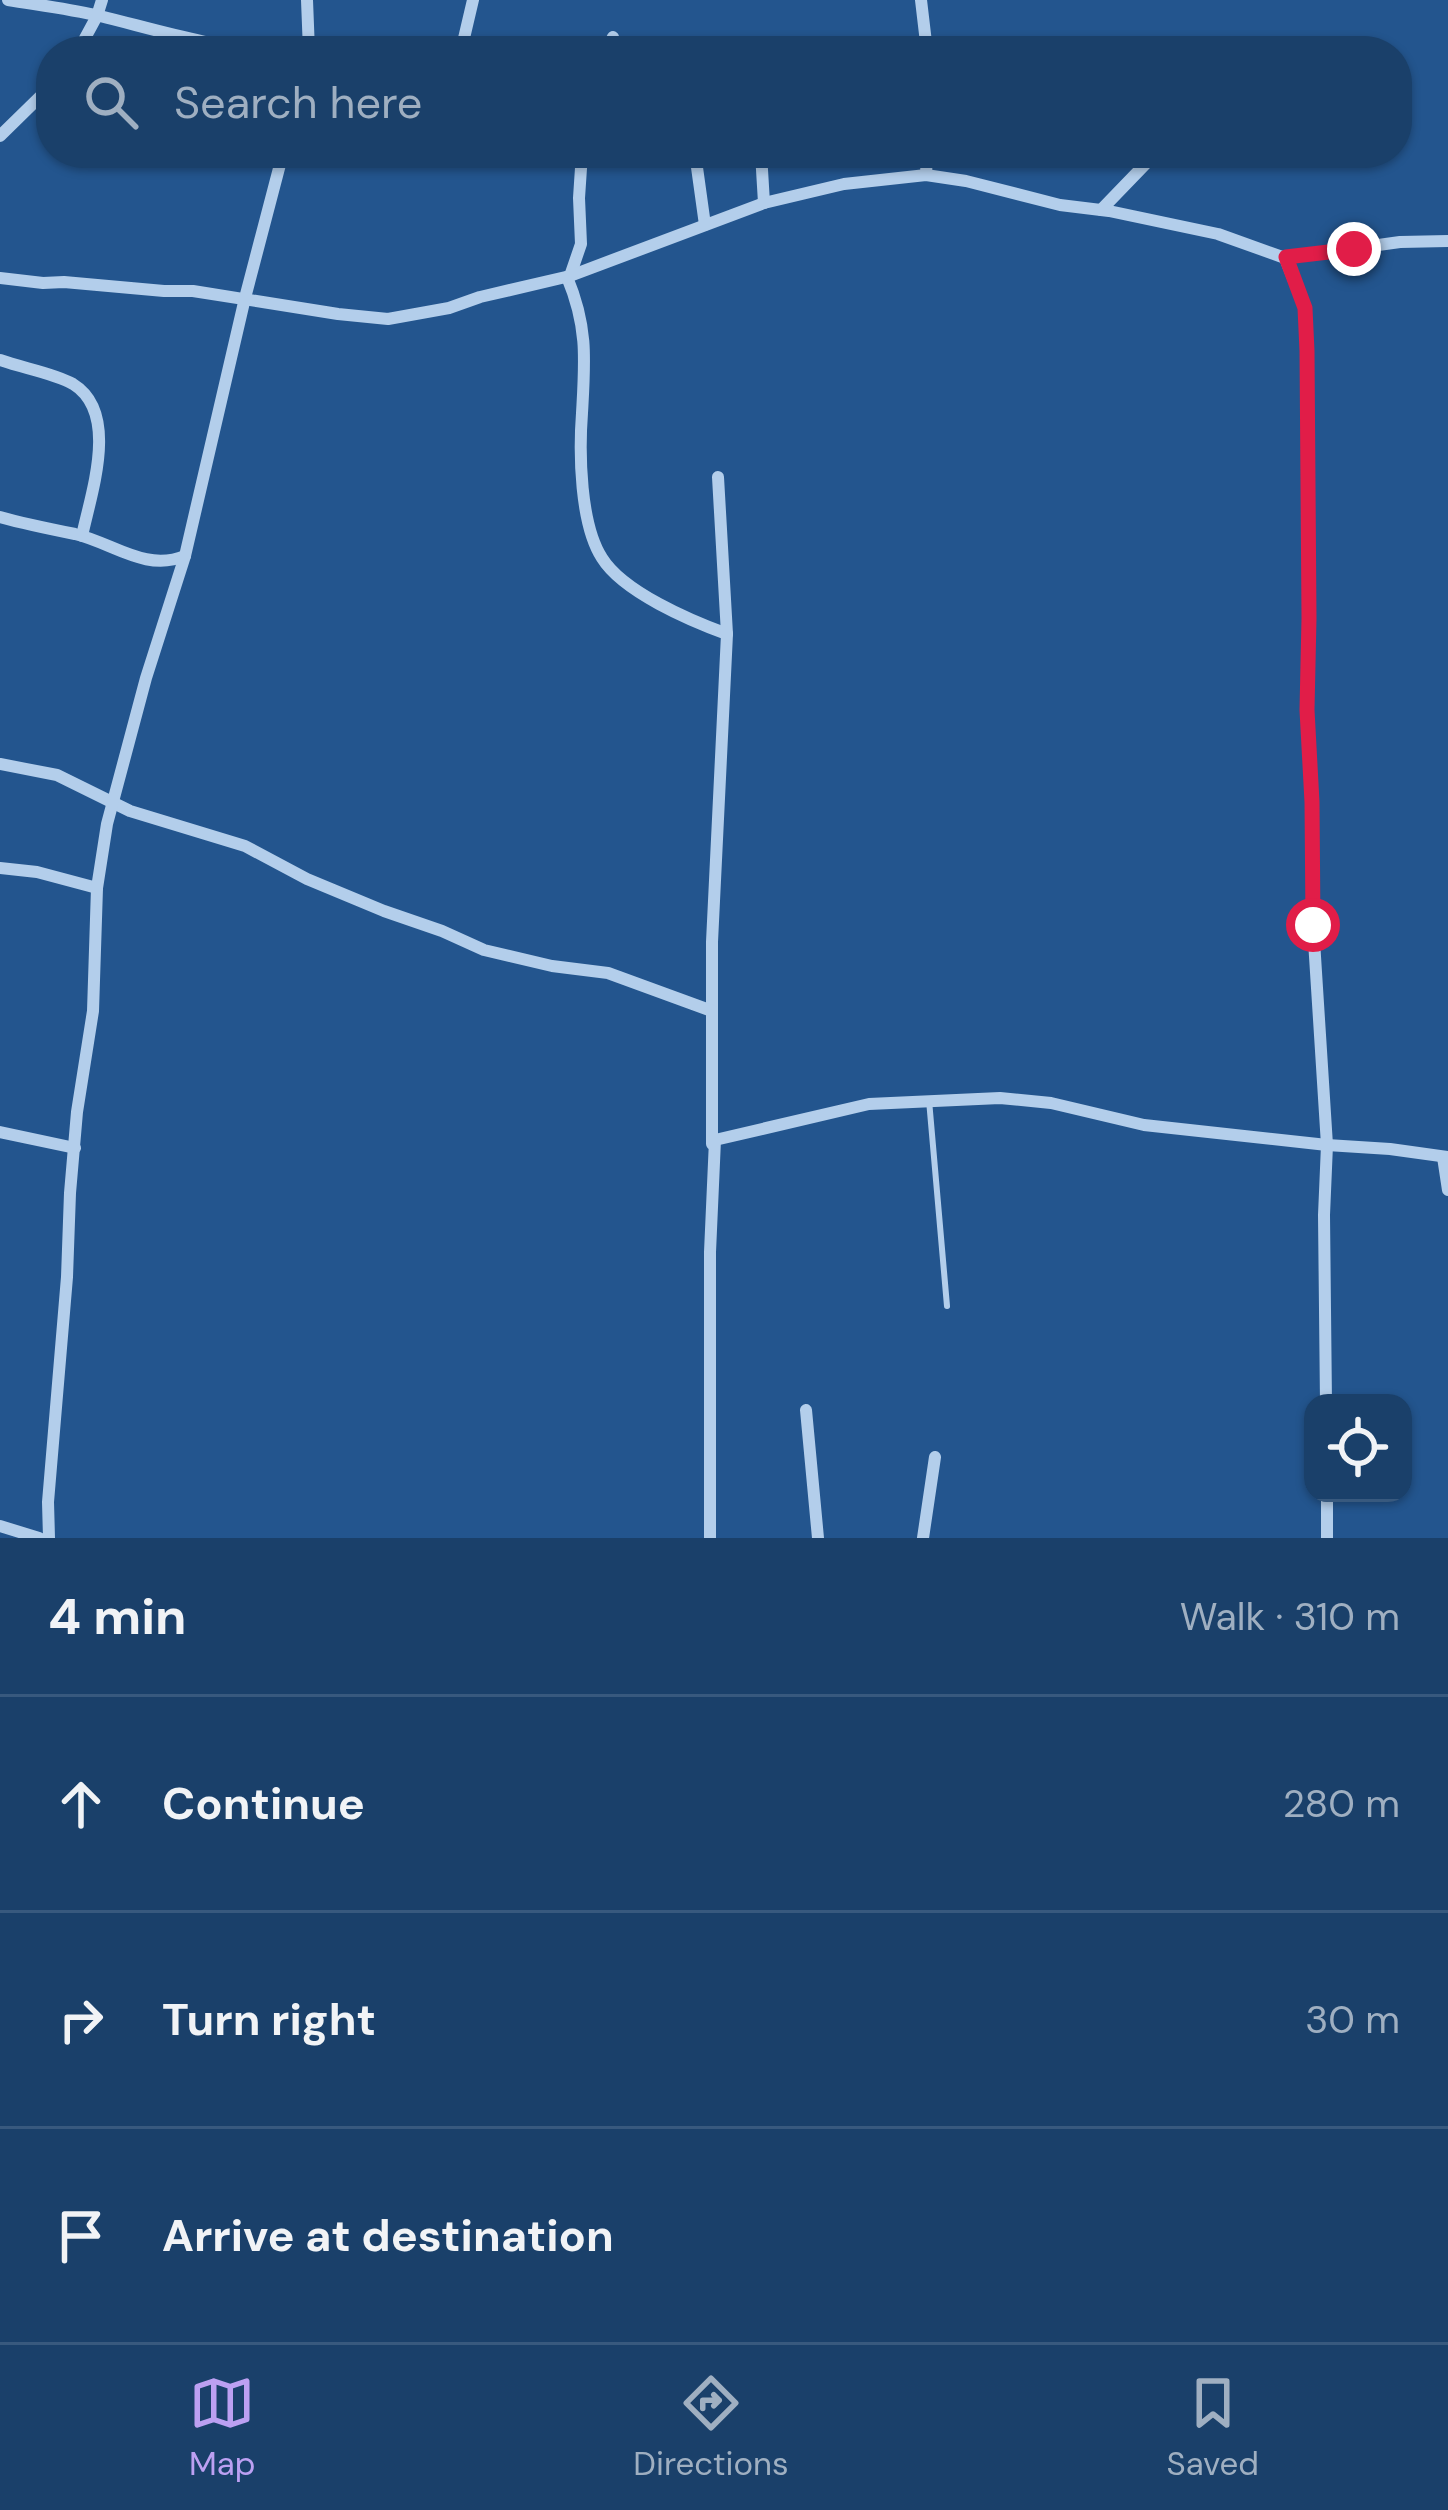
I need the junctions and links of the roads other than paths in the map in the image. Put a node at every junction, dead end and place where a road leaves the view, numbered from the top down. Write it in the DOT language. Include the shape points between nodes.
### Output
graph roads {
  1 [pos="8,0"];
  2 [pos="102,0"];
  3 [pos="307,0"];
  4 [pos="473,0"];
  5 [pos="921,0"];
  6 [pos="97,16"];
  7 [pos="86,36"];
  8 [pos="178,36"];
  9 [pos="308,36"];
  10 [pos="465,36"];
  11 [pos="925,36"];
  12 [pos="36,101"];
  13 [pos="0,136"];
  14 [pos="279,168"];
  15 [pos="581,168"];
  16 [pos="697,168"];
  17 [pos="762,168"];
  18 [pos="926,168"];
  19 [pos="1142,168"];
  20 [pos="926,175"];
  21 [pos="764,202"];
  22 [pos="1101,210"];
  23 [pos="705,225"];
  24 [pos="1448,241"];
  25 [pos="581,244"];
  26 [pos="1286,257"];
  27 [pos="598,267"];
  28 [pos="568,277"];
  29 [pos="0,278"];
  30 [pos="245,298"];
  31 [pos="0,360"];
  32 [pos="718,477"];
  33 [pos="0,517"];
  34 [pos="82,536"];
  35 [pos="185,556"];
  36 [pos="727,634"];
  37 [pos="0,764"];
  38 [pos="112,801"];
  39 [pos="0,868"];
  40 [pos="98,889"];
  41 [pos="712,1011"];
  42 [pos="929,1100"];
  43 [pos="0,1132"];
  44 [pos="716,1140"];
  45 [pos="1328,1145"];
  46 [pos="75,1148"];
  47 [pos="1446,1157"];
  48 [pos="1448,1190"];
  49 [pos="947,1306"];
  50 [pos="1326,1394"];
  51 [pos="806,1410"];
  52 [pos="935,1457"];
  53 [pos="1327,1502"];
  54 [pos="0,1526"];
  55 [pos="39,1538"];
  56 [pos="49,1538"];
  57 [pos="710,1538"];
  58 [pos="818,1538"];
  59 [pos="923,1538"];
  60 [pos="1327,1538"];
  1 -- 6 [label="street"];
  2 -- 6 [label="street"];
  3 -- 9 [label="street"];
  4 -- 10 [label="street"];
  5 -- 11 [label="street"];
  6 -- 7 [label="street"];
  6 -- 8 [label="street"];
  12 -- 13 [label="street"];
  14 -- 30 [label="street"];
  15 -- 25 [label="street"];
  16 -- 23 [label="street"];
  17 -- 21 [label="street"];
  18 -- 20 [label="street"];
  19 -- 22 [label="street"];
  20 -- 21 [label="street"];
  20 -- 22 [label="street"];
  21 -- 23 [label="street"];
  22 -- 26 [label="street"];
  23 -- 27 [label="street"];
  24 -- 26 [label="street"];
  25 -- 27 [label="street"];
  25 -- 28 [label="street"];
  26 -- 45 [label="street" via="1305,308 1307,710"];
  27 -- 28 [label="street"];
  28 -- 30 [label="street" via="388,319"];
  28 -- 36 [label="street" via="582,317 583,476 600,556 639,591"];
  29 -- 30 [label="street"];
  30 -- 35 [label="street"];
  31 -- 34 [label="street" via="69,381 96,408 98,460"];
  32 -- 36 [label="street"];
  33 -- 34 [label="street"];
  34 -- 35 [label="street" via="146,561"];
  35 -- 38 [label="street"];
  36 -- 41 [label="street"];
  37 -- 38 [label="street" via="45,771"];
  38 -- 40 [label="street"];
  38 -- 41 [label="street" via="245,846 484,950 600,971"];
  39 -- 40 [label="street"];
  40 -- 46 [label="street"];
  41 -- 44 [label="street"];
  42 -- 44 [label="street" via="869,1104"];
  42 -- 45 [label="street" via="1052,1103 1144,1125"];
  42 -- 49 [label="lane"];
  43 -- 46 [label="street"];
  44 -- 57 [label="street"];
  45 -- 47 [label="street"];
  45 -- 50 [label="street"];
  46 -- 56 [label="street"];
  47 -- 48 [label="street"];
  51 -- 58 [label="street"];
  52 -- 59 [label="street"];
  53 -- 60 [label="street"];
  54 -- 55 [label="street"];
}
